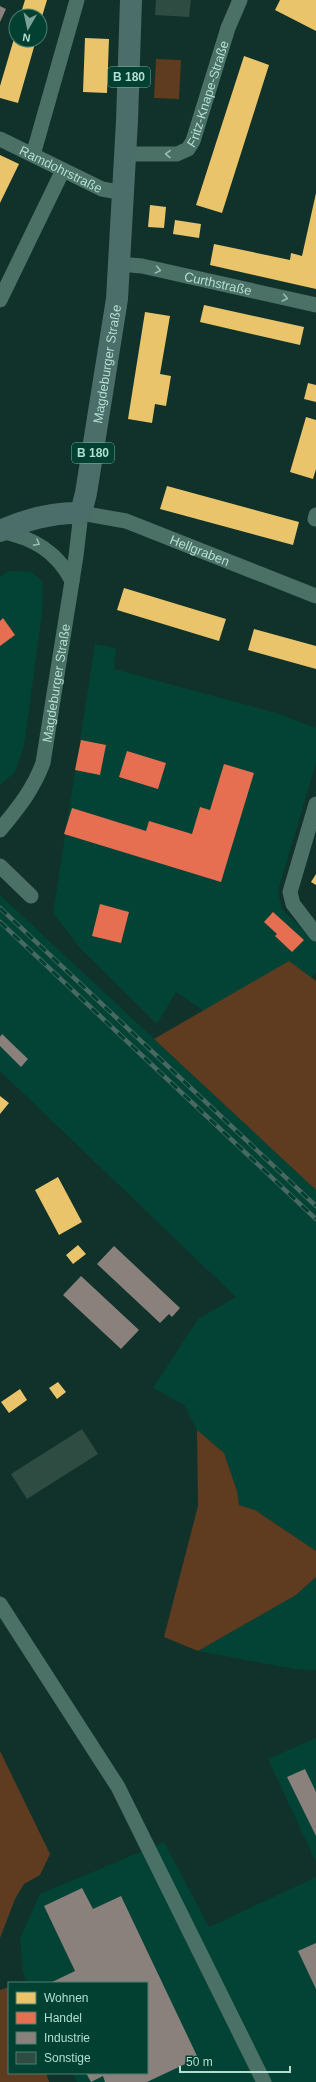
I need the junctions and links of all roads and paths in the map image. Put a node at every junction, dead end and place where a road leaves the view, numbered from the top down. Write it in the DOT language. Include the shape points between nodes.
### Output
graph roads {
  1 [pos="77,0"];
  2 [pos="131,0"];
  3 [pos="240,0"];
  4 [pos="0,138"];
  5 [pos="125,154"];
  6 [pos="33,155"];
  7 [pos="63,170"];
  8 [pos="124,193"];
  9 [pos="119,264"];
  10 [pos="0,300"];
  11 [pos="316,305"];
  12 [pos="81,513"];
  13 [pos="0,531"];
  14 [pos="72,581"];
  15 [pos="316,596"];
  16 [pos="316,804"];
  17 [pos="0,830"];
  18 [pos="0,866"];
  19 [pos="31,896"];
  20 [pos="316,934"];
  21 [pos="0,1604"];
  22 [pos="264,2082"];
  1 -- 6 [label="street"];
  2 -- 5 [label="main road, Magdeburger Straße / B 180"];
  3 -- 5 [label="street, Fritz-Knape-Straße, one-way" via="228,28 193,141 188,149 177,154"];
  4 -- 6 [label="street, Ramdohrstraße"];
  5 -- 8 [label="main road, Magdeburger Straße / B 180"];
  6 -- 7 [label="street, Ramdohrstraße"];
  7 -- 8 [label="street, Ramdohrstraße" via="102,188"];
  7 -- 10 [label="street"];
  8 -- 9 [label="main road, Magdeburger Straße / B 180"];
  9 -- 11 [label="street, Curthstraße, one-way" via="142,266"];
  9 -- 12 [label="main road, Magdeburger Straße / B 180" via="109,354"];
  12 -- 13 [label="main road" via="36,517"];
  12 -- 14 [label="street, Magdeburger Straße"];
  12 -- 15 [label="street, Hellgraben" via="126,521"];
  13 -- 14 [label="street, one-way" via="26,537 45,547"];
  14 -- 17 [label="street, Magdeburger Straße" via="43,763 36,782 26,798"];
  16 -- 20 [label="street" via="290,892 293,904"];
  18 -- 19 [label="street"];
  21 -- 22 [label="street" via="118,1787"];
}
